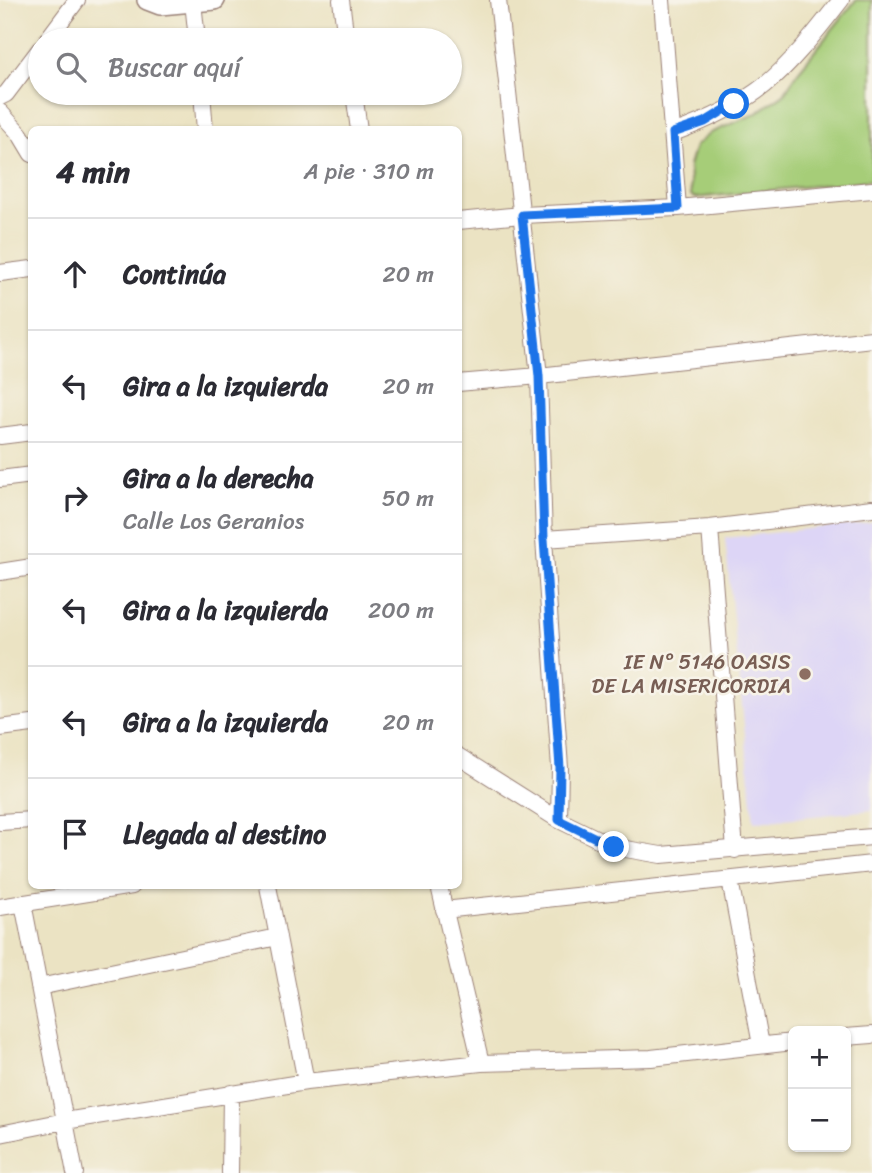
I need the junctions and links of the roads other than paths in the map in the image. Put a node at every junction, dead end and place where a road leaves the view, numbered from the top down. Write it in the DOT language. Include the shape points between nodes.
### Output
graph roads {
  1 [pos="77,0"];
  2 [pos="147,0"];
  3 [pos="215,0"];
  4 [pos="341,0"];
  5 [pos="498,0"];
  6 [pos="662,0"];
  7 [pos="841,0"];
  8 [pos="193,2"];
  9 [pos="56,28"];
  10 [pos="196,28"];
  11 [pos="344,28"];
  12 [pos="28,65"];
  13 [pos="0,97"];
  14 [pos="203,105"];
  15 [pos="356,105"];
  16 [pos="0,112"];
  17 [pos="205,126"];
  18 [pos="358,126"];
  19 [pos="673,133"];
  20 [pos="28,147"];
  21 [pos="872,190"];
  22 [pos="678,208"];
  23 [pos="522,215"];
  24 [pos="462,221"];
  25 [pos="28,270"];
  26 [pos="0,273"];
  27 [pos="872,339"];
  28 [pos="539,376"];
  29 [pos="462,383"];
  30 [pos="28,432"];
  31 [pos="0,436"];
  32 [pos="28,475"];
  33 [pos="0,478"];
  34 [pos="872,508"];
  35 [pos="710,528"];
  36 [pos="544,539"];
  37 [pos="28,568"];
  38 [pos="0,572"];
  39 [pos="28,724"];
  40 [pos="0,728"];
  41 [pos="462,759"];
  42 [pos="28,820"];
  43 [pos="559,820"];
  44 [pos="0,822"];
  45 [pos="872,837"];
  46 [pos="735,850"];
  47 [pos="872,864"];
  48 [pos="730,880"];
  49 [pos="113,889"];
  50 [pos="269,889"];
  51 [pos="440,889"];
  52 [pos="23,903"];
  53 [pos="0,907"];
  54 [pos="444,910"];
  55 [pos="278,937"];
  56 [pos="39,987"];
  57 [pos="872,1035"];
  58 [pos="851,1037"];
  59 [pos="788,1042"];
  60 [pos="761,1045"];
  61 [pos="481,1063"];
  62 [pos="306,1082"];
  63 [pos="231,1093"];
  64 [pos="65,1121"];
  65 [pos="0,1134"];
  66 [pos="75,1173"];
  67 [pos="230,1173"];
  1 -- 9 [label="street"];
  2 -- 8 [label="street" via="160,5"];
  3 -- 8 [label="street"];
  4 -- 11 [label="street"];
  5 -- 23 [label="street"];
  6 -- 19 [label="street"];
  7 -- 19 [label="street" via="764,86 705,122"];
  8 -- 10 [label="street"];
  12 -- 13 [label="street"];
  14 -- 17 [label="street"];
  15 -- 18 [label="street"];
  16 -- 20 [label="street"];
  19 -- 22 [label="street"];
  21 -- 22 [label="street"];
  22 -- 23 [label="street"];
  23 -- 24 [label="street"];
  23 -- 28 [label="street"];
  25 -- 26 [label="street"];
  27 -- 28 [label="street"];
  28 -- 29 [label="street"];
  28 -- 36 [label="street"];
  30 -- 31 [label="street"];
  32 -- 33 [label="street"];
  34 -- 35 [label="street"];
  35 -- 36 [label="street"];
  35 -- 46 [label="street"];
  36 -- 43 [label="street" via="560,768"];
  37 -- 38 [label="street"];
  39 -- 40 [label="street"];
  41 -- 43 [label="street"];
  42 -- 44 [label="street"];
  43 -- 46 [label="street" via="614,847 662,855"];
  45 -- 46 [label="street"];
  47 -- 48 [label="street"];
  48 -- 54 [label="street"];
  48 -- 60 [label="street"];
  49 -- 52 [label="street"];
  50 -- 55 [label="street"];
  51 -- 54 [label="street"];
  52 -- 53 [label="street"];
  52 -- 56 [label="street"];
  54 -- 61 [label="street"];
  55 -- 56 [label="street"];
  55 -- 62 [label="street"];
  56 -- 64 [label="street"];
  57 -- 58 [label="street"];
  59 -- 60 [label="street"];
  60 -- 61 [label="street" via="651,1058"];
  61 -- 62 [label="street"];
  62 -- 63 [label="street"];
  63 -- 64 [label="street"];
  63 -- 67 [label="street"];
  64 -- 65 [label="street"];
  64 -- 66 [label="street"];
}
